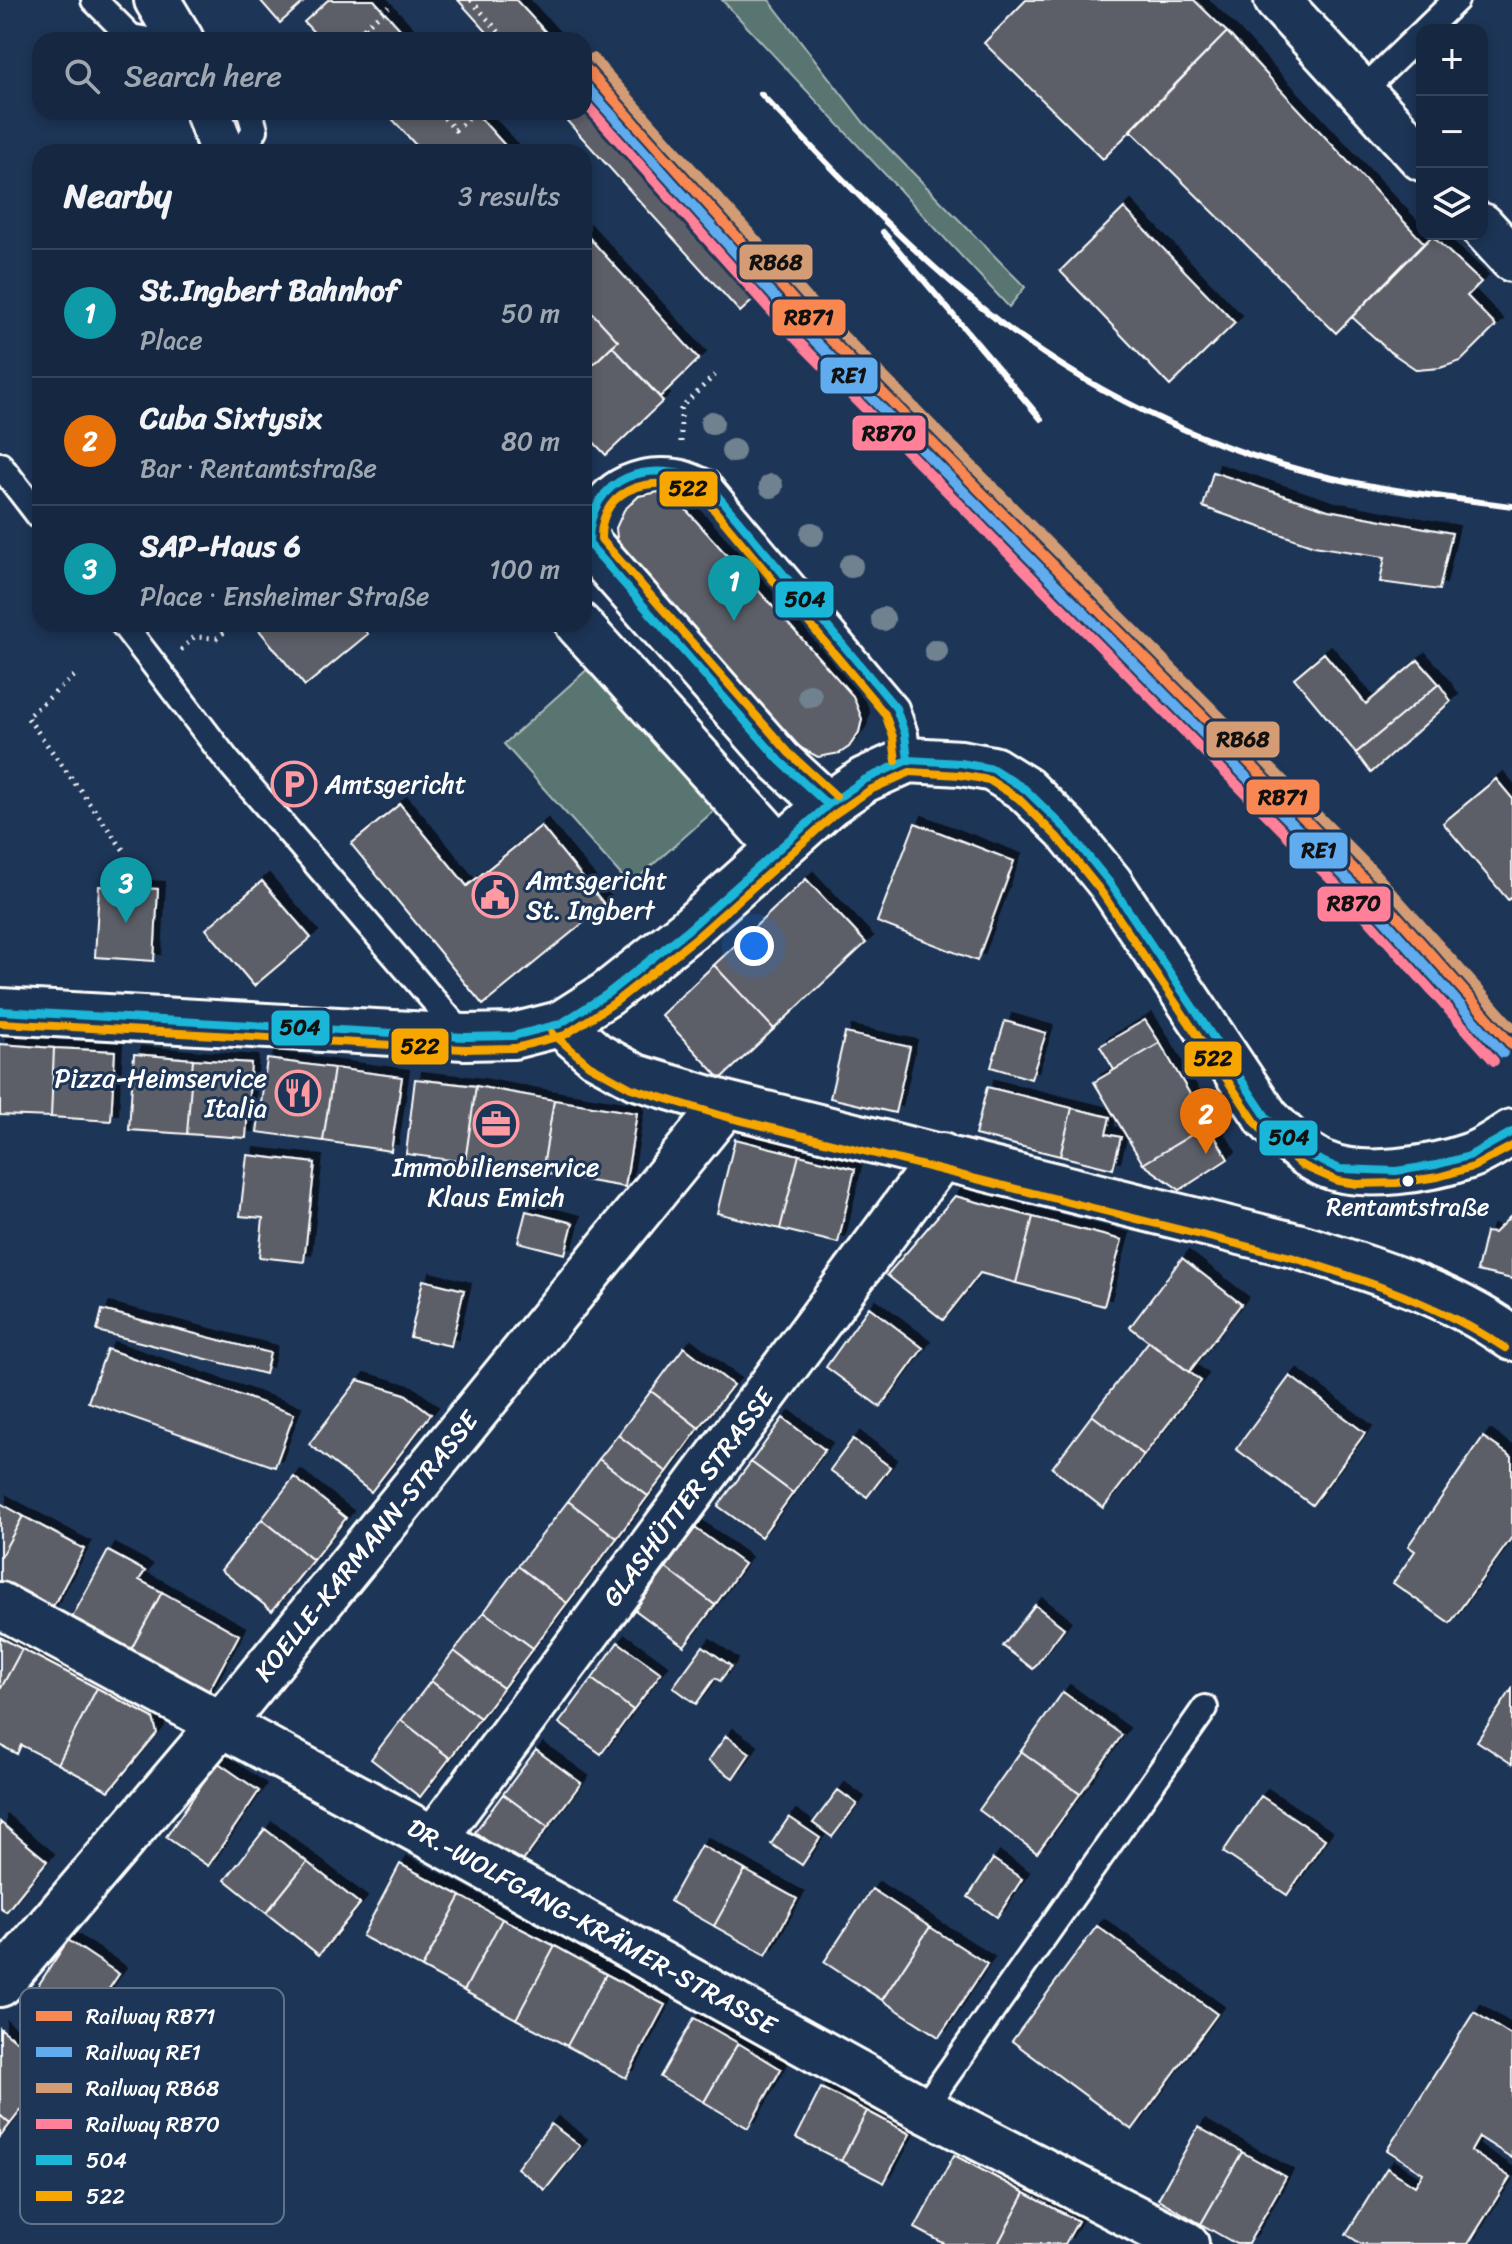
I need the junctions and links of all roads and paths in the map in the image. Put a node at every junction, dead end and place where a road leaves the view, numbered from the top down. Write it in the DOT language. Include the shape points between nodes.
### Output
graph roads {
  1 [pos="94,0"];
  2 [pos="157,0"];
  3 [pos="471,0"];
  4 [pos="1277,0"];
  5 [pos="1456,0"];
  6 [pos="389,7"];
  7 [pos="1430,24"];
  8 [pos="365,27"];
  9 [pos="126,32"];
  10 [pos="176,32"];
  11 [pos="359,32"];
  12 [pos="370,32"];
  13 [pos="499,32"];
  14 [pos="1416,38"];
  15 [pos="1362,91"];
  16 [pos="211,120"];
  17 [pos="252,120"];
  18 [pos="446,120"];
  19 [pos="467,120"];
  20 [pos="220,144"];
  21 [pos="246,144"];
  22 [pos="1416,151"];
  23 [pos="1488,233"];
  24 [pos="1512,259"];
  25 [pos="715,375"];
  26 [pos="682,425"];
  27 [pos="0,465"];
  28 [pos="32,507"];
  29 [pos="592,514"];
  30 [pos="592,549"];
  31 [pos="129,632"];
  32 [pos="224,632"];
  33 [pos="585,632"];
  34 [pos="159,670"];
  35 [pos="74,676"];
  36 [pos="908,760"];
  37 [pos="828,805"];
  38 [pos="779,847"];
  39 [pos="125,852"];
  40 [pos="0,1011"];
  41 [pos="560,1024"];
  42 [pos="465,1037"];
  43 [pos="726,1104"];
  44 [pos="1512,1132"];
  45 [pos="942,1156"];
  46 [pos="1512,1338"];
  47 [pos="0,1605"];
  48 [pos="1205,1708"];
  49 [pos="222,1723"];
  50 [pos="434,1839"];
  51 [pos="0,1984"];
  52 [pos="923,2109"];
  53 [pos="1186,2244"];
  1 -- 9 [label="lane"];
  2 -- 10 [label="street"];
  3 -- 13 [label="path"];
  4 -- 15 [label="street"];
  5 -- 7 [label="lane"];
  6 -- 8 [label="path"];
  8 -- 11 [label="path"];
  8 -- 12 [label="path"];
  14 -- 15 [label="lane"];
  15 -- 22 [label="street"];
  16 -- 20 [label="street"];
  17 -- 21 [label="lane" via="255,130"];
  18 -- 19 [label="path" via="455,130"];
  23 -- 24 [label="street"];
  25 -- 26 [label="path" via="681,407"];
  27 -- 28 [label="lane"];
  29 -- 36 [label="lane" via="602,495 624,477 680,472 707,483 896,708"];
  30 -- 37 [label="street" via="780,761"];
  31 -- 34 [label="lane"];
  32 -- 34 [label="path" via="217,638 194,637"];
  33 -- 38 [label="street"];
  34 -- 42 [label="lane" via="227,760"];
  35 -- 39 [label="path" via="27,717"];
  36 -- 37 [label="street" via="864,780"];
  36 -- 44 [label="street" via="993,769 1025,789 1066,829 1110,883 1267,1118 1299,1149 1325,1165 1360,1173 1401,1170 1471,1156"];
  37 -- 38 [label="street"];
  38 -- 41 [label="street" via="689,929"];
  40 -- 42 [label="street"];
  41 -- 42 [label="street" via="513,1036"];
  41 -- 43 [label="street" via="596,1055 636,1077"];
  43 -- 45 [label="street"];
  43 -- 49 [label="street, KOELLE-KARMANN-STRASSE"];
  45 -- 46 [label="street" via="1355,1264 1437,1295"];
  45 -- 50 [label="street, GLASHÜTTER STRASSE"];
  47 -- 49 [label="street, DR.-WOLFGANG-KRÄMER-STRASSE"];
  48 -- 52 [label="lane"];
  49 -- 50 [label="street, DR.-WOLFGANG-KRÄMER-STRASSE"];
  49 -- 51 [label="street, KOELLE-KARMANN-STRASSE"];
  50 -- 52 [label="street, DR.-WOLFGANG-KRÄMER-STRASSE"];
  52 -- 53 [label="street, DR.-WOLFGANG-KRÄMER-STRASSE"];
}
